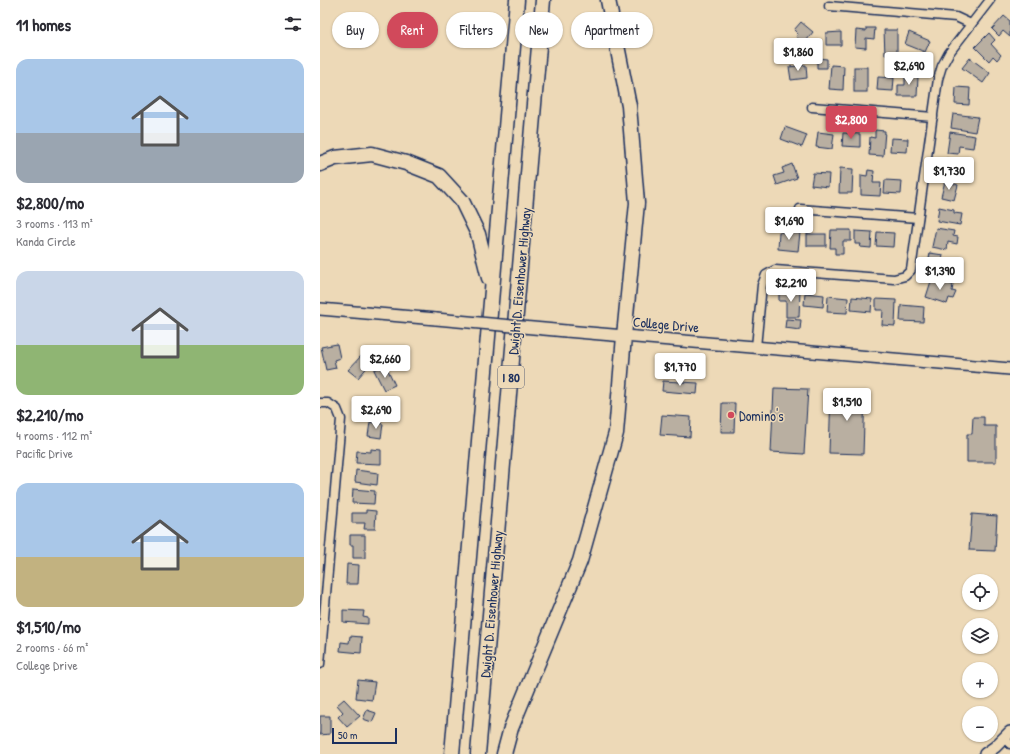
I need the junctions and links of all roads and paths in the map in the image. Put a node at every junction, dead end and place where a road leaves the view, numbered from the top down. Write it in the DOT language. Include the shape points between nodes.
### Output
graph roads {
  1 [pos="517,0"];
  2 [pos="544,0"];
  3 [pos="608,0"];
  4 [pos="990,0"];
  5 [pos="829,6"];
  6 [pos="970,24"];
  7 [pos="812,107"];
  8 [pos="933,117"];
  9 [pos="320,164"];
  10 [pos="800,209"];
  11 [pos="918,218"];
  12 [pos="492,288"];
  13 [pos="320,309"];
  14 [pos="624,336"];
  15 [pos="756,347"];
  16 [pos="1010,369"];
  17 [pos="320,403"];
  18 [pos="320,664"];
  19 [pos="1008,738"];
  20 [pos="452,754"];
  21 [pos="478,754"];
  22 [pos="504,754"];
  23 [pos="985,754"];
  1 -- 12 [label="highway, Dwight D. Eisenhower Highway / I 80"];
  2 -- 21 [label="highway, Dwight D. Eisenhower Highway / I 80"];
  3 -- 14 [label="highway" via="630,106 637,203"];
  4 -- 6 [label="street"];
  5 -- 6 [label="street" via="956,17"];
  6 -- 8 [label="street" via="942,66"];
  7 -- 8 [label="street"];
  8 -- 11 [label="street"];
  9 -- 12 [label="highway, I 80" via="335,158 372,154 406,163 438,176 462,201 478,234"];
  10 -- 11 [label="street"];
  11 -- 15 [label="street" via="911,270 905,276 894,279 775,270 766,275 762,285"];
  12 -- 20 [label="highway, Dwight D. Eisenhower Highway / I 80"];
  13 -- 14 [label="main road, College Drive, bridge"];
  14 -- 15 [label="main road, College Drive"];
  14 -- 22 [label="highway" via="616,432 580,561 511,728"];
  15 -- 16 [label="main road, College Drive"];
  17 -- 18 [label="street" via="337,409 341,419"];
  19 -- 23 [label="main road"];
}
